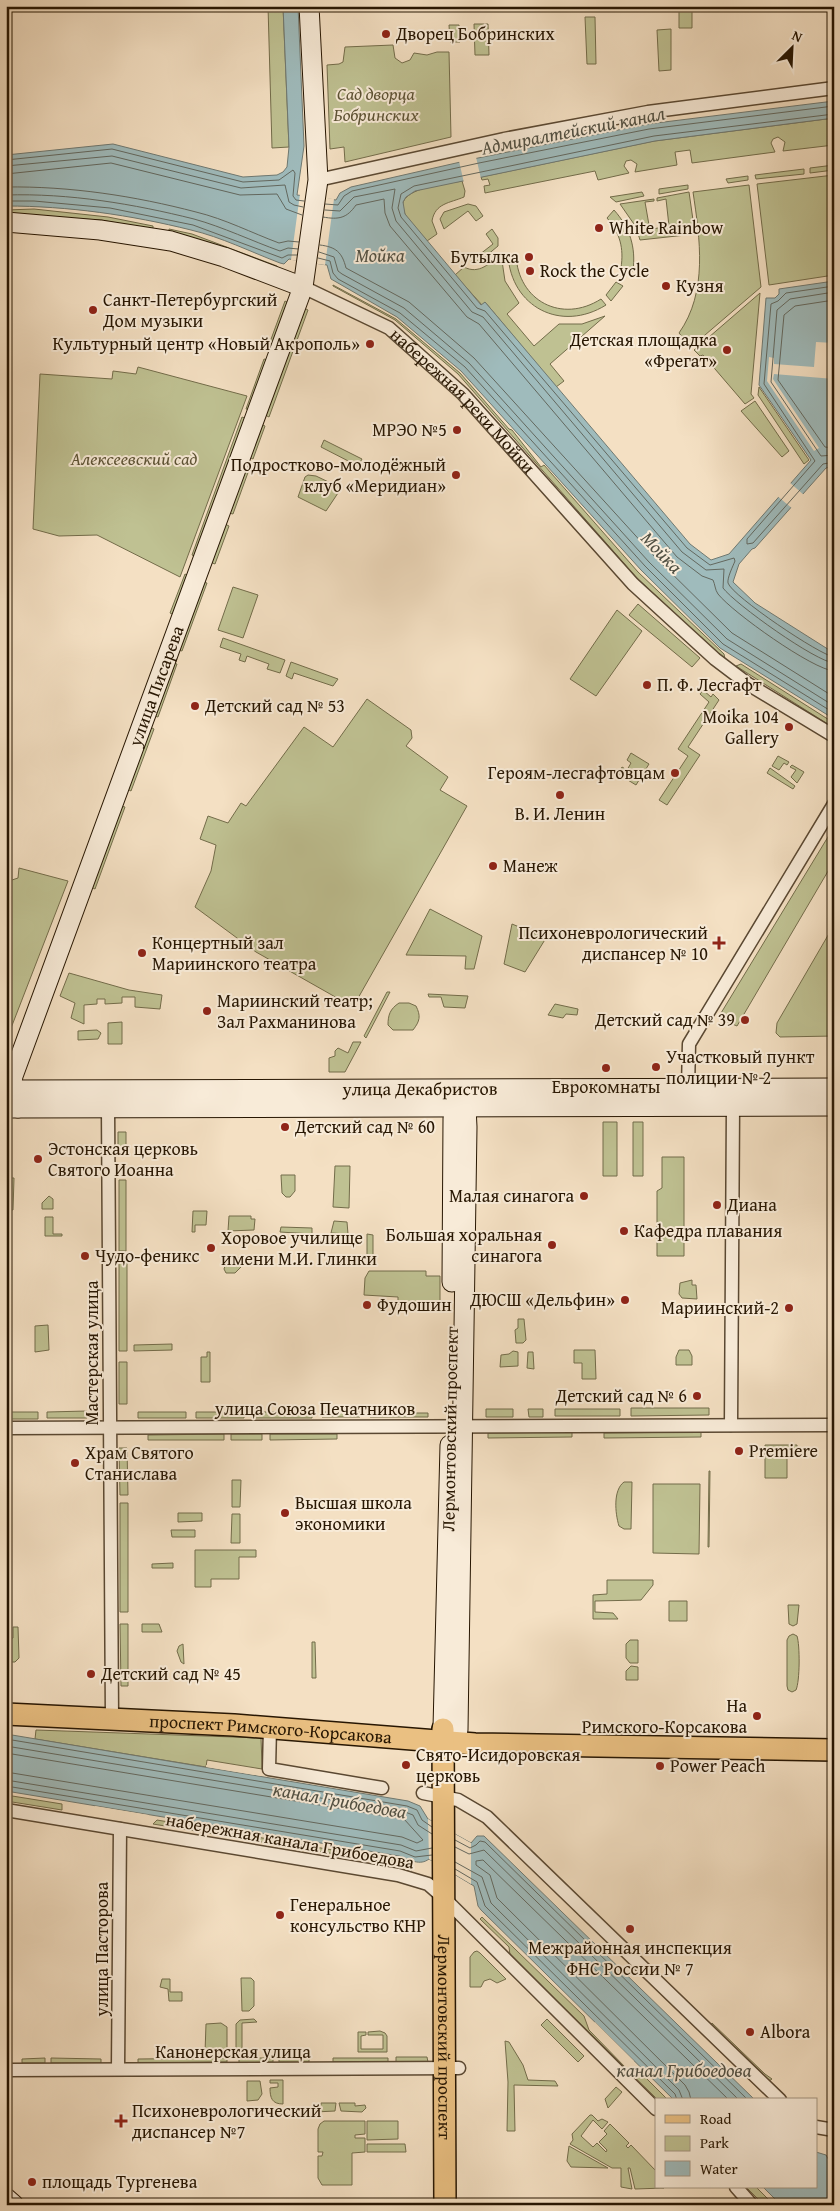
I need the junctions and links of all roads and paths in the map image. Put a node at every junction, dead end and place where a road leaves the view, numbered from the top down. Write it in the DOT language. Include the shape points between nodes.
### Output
graph roads {
  1 [pos="309,6"];
  2 [pos="834,88"];
  3 [pos="317,188"];
  4 [pos="6,222"];
  5 [pos="303,288"];
  6 [pos="834,736"];
  7 [pos="834,804"];
  8 [pos="461,1088"];
  9 [pos="688,1088"];
  10 [pos="834,1088"];
  11 [pos="9,1090"];
  12 [pos="733,1106"];
  13 [pos="834,1106"];
  14 [pos="460,1107"];
  15 [pos="12,1108"];
  16 [pos="108,1108"];
  17 [pos="732,1425"];
  18 [pos="834,1425"];
  19 [pos="457,1426"];
  20 [pos="6,1428"];
  21 [pos="110,1428"];
  22 [pos="6,1702"];
  23 [pos="112,1712"];
  24 [pos="6,1714"];
  25 [pos="270,1727"];
  26 [pos="451,1736"];
  27 [pos="834,1738"];
  28 [pos="834,1750"];
  29 [pos="382,1788"];
  30 [pos="441,1797"];
  31 [pos="6,1810"];
  32 [pos="120,1829"];
  33 [pos="452,1905"];
  34 [pos="452,2068"];
  35 [pos="118,2069"];
  36 [pos="6,2070"];
  37 [pos="778,2098"];
  38 [pos="655,2108"];
  39 [pos="818,2127"];
  40 [pos="834,2130"];
  41 [pos="737,2188"];
  42 [pos="6,2198"];
  43 [pos="14,2205"];
  44 [pos="445,2205"];
  45 [pos="459,2205"];
  46 [pos="752,2205"];
  1 -- 3 [label="main road, улица Писарева"];
  2 -- 3 [label="street" via="648,112 466,147"];
  3 -- 5 [label="main road, улица Писарева"];
  4 -- 5 [label="main road, набережная реки Мойки" via="100,230 171,242 224,257"];
  5 -- 6 [label="street, набережная реки Мойки" via="389,328 464,394 633,584 715,659"];
  5 -- 11 [label="main road, улица Писарева"];
  7 -- 9 [label="street" via="689,1044"];
  8 -- 9 [label="main road, улица Декабристов"];
  8 -- 11 [label="main road, улица Декабристов"];
  8 -- 14 [label="main road, Лермонтовский проспект"];
  9 -- 10 [label="main road, улица Декабристов"];
  11 -- 15 [label="main road"];
  12 -- 13 [label="main road, улица Декабристов"];
  12 -- 14 [label="main road, улица Декабристов"];
  12 -- 17 [label="street"];
  14 -- 16 [label="main road, улица Декабристов"];
  14 -- 19 [label="main road, Лермонтовский проспект" via="453,1119"];
  15 -- 16 [label="main road, улица Декабристов"];
  16 -- 21 [label="street, Мастерская улица"];
  17 -- 18 [label="street, улица Союза Печатников"];
  17 -- 19 [label="street, улица Союза Печатников"];
  19 -- 21 [label="street, улица Союза Печатников"];
  19 -- 26 [label="main road, Лермонтовский проспект"];
  20 -- 21 [label="street, улица Союза Печатников"];
  21 -- 23 [label="street, Мастерская улица"];
  22 -- 23 [label="main road, проспект Римского-Корсакова"];
  23 -- 24 [label="main road, проспект Римского-Корсакова"];
  23 -- 25 [label="main road, проспект Римского-Корсакова"];
  23 -- 26 [label="main road, проспект Римского-Корсакова" via="234,1712"];
  25 -- 26 [label="main road, проспект Римского-Корсакова"];
  25 -- 29 [label="street" via="269,1769"];
  26 -- 27 [label="main road, проспект Римского-Корсакова"];
  26 -- 28 [label="main road, проспект Римского-Корсакова"];
  26 -- 30 [label="main road, Лермонтовский проспект"];
  30 -- 33 [label="main road, Лермонтовский проспект" via="450,1832"];
  30 -- 37 [label="street" via="487,1817"];
  31 -- 32 [label="street, набережная канала Грибоедова"];
  32 -- 33 [label="street, набережная канала Грибоедова" via="398,1875 428,1884"];
  32 -- 35 [label="street, улица Пасторова"];
  33 -- 34 [label="main road, Лермонтовский проспект"];
  33 -- 38 [label="street, набережная канала Грибоедова"];
  34 -- 35 [label="street, Канонерская улица"];
  34 -- 44 [label="main road, Лермонтовский проспект"];
  34 -- 45 [label="main road, Лермонтовский проспект"];
  35 -- 36 [label="street, Канонерская улица"];
  39 -- 40 [label="street"];
  41 -- 46 [label="street"];
  42 -- 43 [label="main road"];
}
